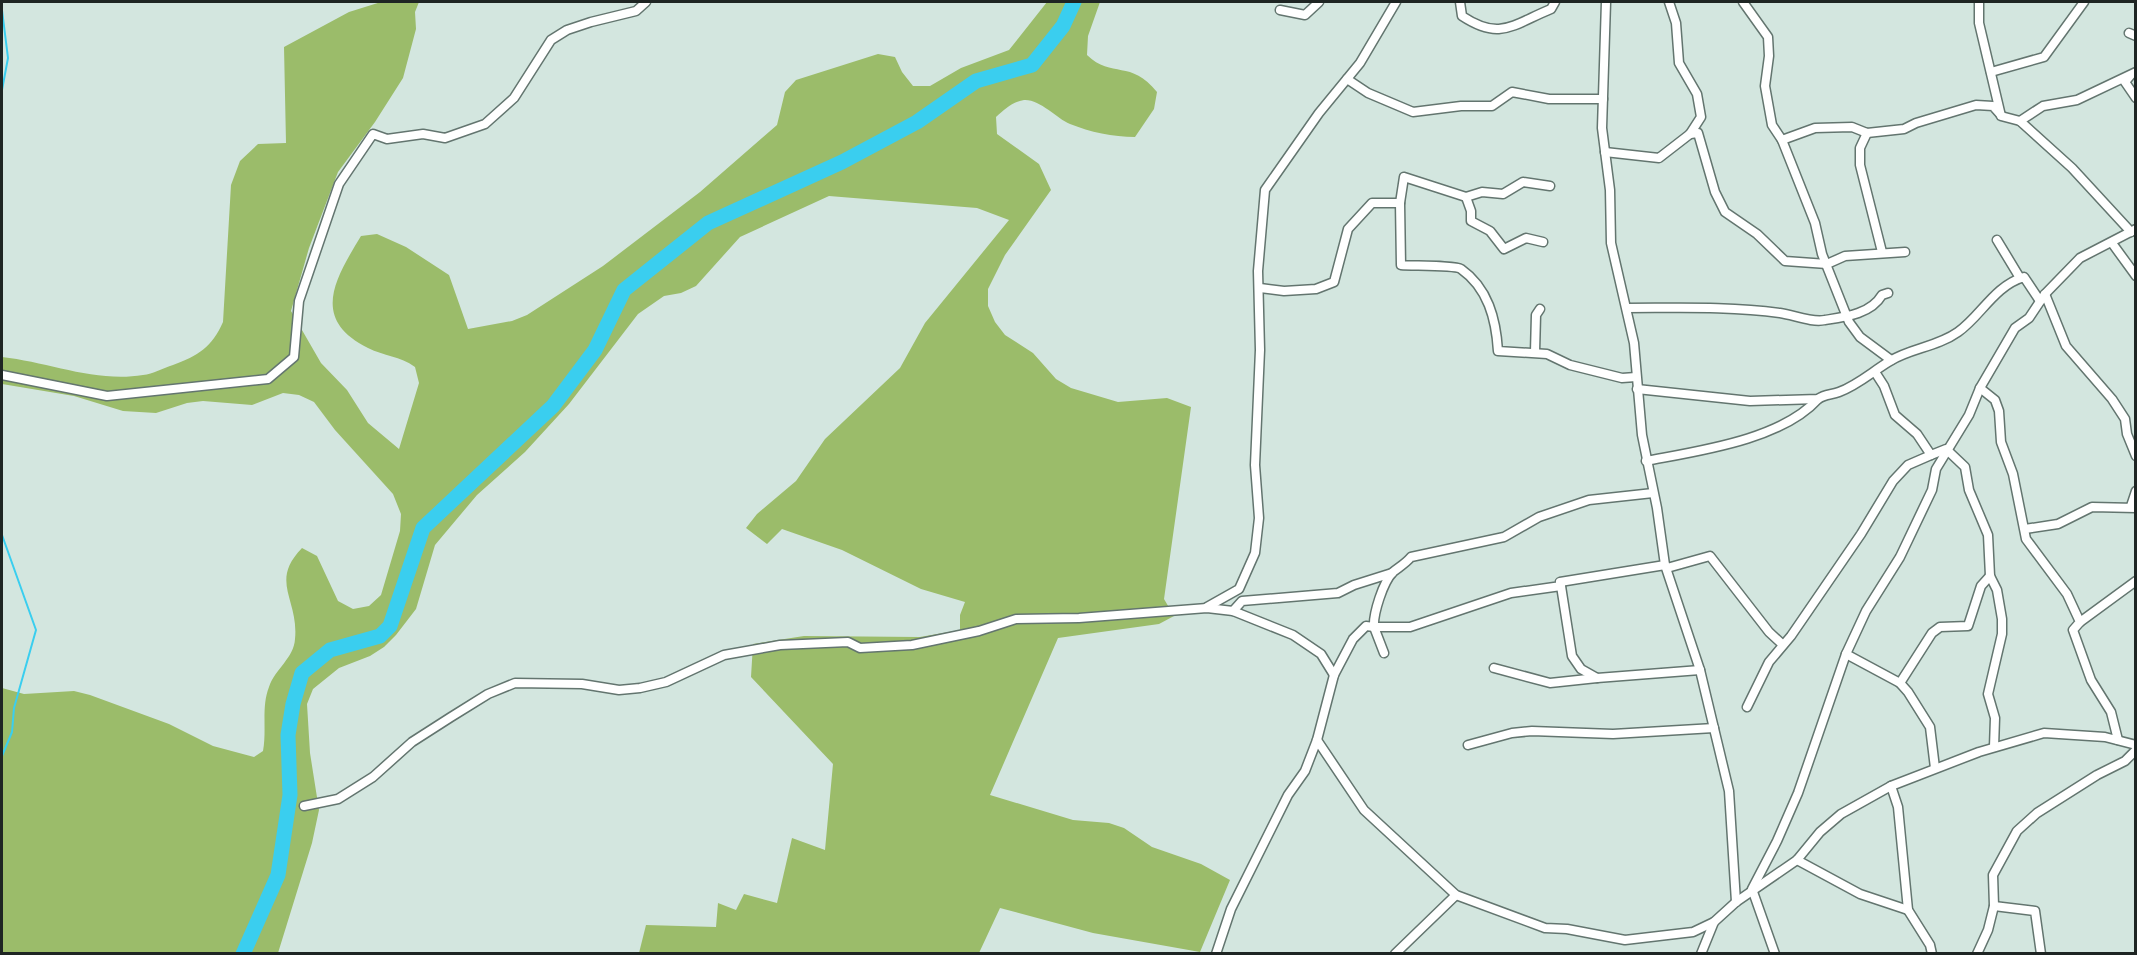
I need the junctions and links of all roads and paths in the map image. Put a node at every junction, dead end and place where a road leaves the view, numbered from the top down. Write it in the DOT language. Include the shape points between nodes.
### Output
graph roads {
  1 [pos="646,2"];
  2 [pos="1319,2"];
  3 [pos="1396,2"];
  4 [pos="1460,2"];
  5 [pos="1555,2"];
  6 [pos="1606,2"];
  7 [pos="1669,2"];
  8 [pos="1743,2"];
  9 [pos="1979,2"];
  10 [pos="2084,2"];
  11 [pos="1280,10"];
  12 [pos="1991,72"];
  13 [pos="2134,73"];
  14 [pos="1347,80"];
  15 [pos="1603,99"];
  16 [pos="2135,101"];
  17 [pos="2001,116"];
  18 [pos="2020,121"];
  19 [pos="1867,133"];
  20 [pos="1690,134"];
  21 [pos="1782,140"];
  22 [pos="1605,152"];
  23 [pos="1550,186"];
  24 [pos="1466,197"];
  25 [pos="1400,203"];
  26 [pos="2134,230"];
  27 [pos="1997,240"];
  28 [pos="1543,242"];
  29 [pos="2112,243"];
  30 [pos="1882,252"];
  31 [pos="1905,252"];
  32 [pos="1827,264"];
  33 [pos="2136,276"];
  34 [pos="2020,278"];
  35 [pos="1260,288"];
  36 [pos="1888,293"];
  37 [pos="2042,298"];
  38 [pos="1627,308"];
  39 [pos="1540,309"];
  40 [pos="1847,315"];
  41 [pos="1535,352"];
  42 [pos="1891,360"];
  43 [pos="1875,372"];
  44 [pos="2,375"];
  45 [pos="1636,377"];
  46 [pos="1980,388"];
  47 [pos="1637,389"];
  48 [pos="1818,399"];
  49 [pos="1946,449"];
  50 [pos="1931,455"];
  51 [pos="2136,456"];
  52 [pos="1646,461"];
  53 [pos="2136,491"];
  54 [pos="1653,493"];
  55 [pos="2133,507"];
  56 [pos="2025,529"];
  57 [pos="1666,567"];
  58 [pos="1392,573"];
  59 [pos="1990,576"];
  60 [pos="2136,581"];
  61 [pos="1561,586"];
  62 [pos="1207,608"];
  63 [pos="1233,611"];
  64 [pos="2080,622"];
  65 [pos="1374,627"];
  66 [pos="1782,644"];
  67 [pos="1384,653"];
  68 [pos="1846,654"];
  69 [pos="1494,668"];
  70 [pos="1700,670"];
  71 [pos="1334,675"];
  72 [pos="1598,678"];
  73 [pos="1900,683"];
  74 [pos="1747,707"];
  75 [pos="1714,728"];
  76 [pos="1317,740"];
  77 [pos="2118,740"];
  78 [pos="1468,745"];
  79 [pos="2136,745"];
  80 [pos="1994,747"];
  81 [pos="2136,750"];
  82 [pos="1935,768"];
  83 [pos="1891,786"];
  84 [pos="304,806"];
  85 [pos="1797,860"];
  86 [pos="1752,889"];
  87 [pos="1456,895"];
  88 [pos="1736,902"];
  89 [pos="1994,906"];
  90 [pos="1908,910"];
  91 [pos="1714,922"];
  92 [pos="1216,954"];
  93 [pos="1395,954"];
  94 [pos="1701,954"];
  95 [pos="1775,954"];
  96 [pos="1932,954"];
  97 [pos="1977,954"];
  98 [pos="2042,954"];
  1 -- 44 [label="street" via="636,11 583,25 552,40 514,98 485,123 445,138 423,134 387,139 373,134 339,184 299,301 294,357 268,379 107,396"];
  2 -- 11 [label="street" via="1305,15"];
  3 -- 14 [label="street"];
  4 -- 5 [label="street" via="1462,16 1480,28 1497,31 1551,9"];
  6 -- 15 [label="street"];
  7 -- 20 [label="street" via="1676,23 1679,63 1697,94 1701,117"];
  8 -- 21 [label="street" via="1768,37 1765,86 1772,125"];
  9 -- 12 [label="street" via="1979,23"];
  10 -- 12 [label="street" via="2044,57"];
  12 -- 17 [label="street"];
  13 -- 16 [label="street" via="2125,82"];
  13 -- 18 [label="street" via="2077,100 2043,106"];
  14 -- 15 [label="street" via="1413,112 1492,106 1512,92 1550,99"];
  14 -- 35 [label="street" via="1265,190"];
  15 -- 22 [label="street"];
  17 -- 18 [label="street"];
  17 -- 19 [label="street" via="1993,106 1976,105 1904,129"];
  18 -- 26 [label="street"];
  19 -- 21 [label="street" via="1852,128 1815,128"];
  19 -- 30 [label="street" via="1860,148 1860,165"];
  20 -- 22 [label="street" via="1659,158"];
  20 -- 32 [label="street" via="1698,133 1714,192 1725,212 1757,234 1785,261"];
  21 -- 32 [label="street"];
  22 -- 38 [label="street" via="1611,243"];
  23 -- 24 [label="street" via="1523,182 1503,194 1482,192"];
  24 -- 25 [label="street" via="1404,177"];
  24 -- 28 [label="street" via="1471,221 1490,231 1504,249 1526,238"];
  25 -- 35 [label="street" via="1372,203 1360,214 1348,229 1334,282 1316,289"];
  25 -- 41 [label="street" via="1401,265 1460,268 1478,282 1484,294 1496,322 1498,351"];
  26 -- 29 [label="street"];
  27 -- 34 [label="street"];
  29 -- 33 [label="street"];
  29 -- 37 [label="street" via="2080,258"];
  30 -- 31 [label="street"];
  30 -- 32 [label="street" via="1845,256"];
  32 -- 40 [label="street"];
  34 -- 37 [label="street" via="2024,277"];
  34 -- 42 [label="street" via="1987,302 1959,332"];
  35 -- 62 [label="street" via="1255,465 1259,518 1255,553 1239,589"];
  36 -- 40 [label="street" via="1866,310"];
  37 -- 46 [label="street" via="2029,318 2015,328"];
  37 -- 51 [label="street" via="2066,346 2125,419"];
  38 -- 40 [label="street" via="1711,308 1781,313 1823,321"];
  38 -- 45 [label="street"];
  39 -- 41 [label="street" via="1536,315"];
  40 -- 42 [label="street" via="1860,337"];
  41 -- 45 [label="street" via="1622,378"];
  42 -- 43 [label="street"];
  43 -- 48 [label="street"];
  43 -- 50 [label="street" via="1894,415 1917,434"];
  45 -- 47 [label="street"];
  46 -- 49 [label="street" via="1969,415"];
  46 -- 56 [label="street" via="1995,400 1999,411 2001,442 2013,474"];
  47 -- 48 [label="street" via="1750,400"];
  47 -- 52 [label="street"];
  48 -- 52 [label="street" via="1789,419 1740,441"];
  49 -- 50 [label="street"];
  49 -- 59 [label="street" via="1965,467 1969,490 1988,535"];
  49 -- 68 [label="street" via="1936,469 1932,490 1900,557 1866,611"];
  50 -- 66 [label="street" via="1908,465 1893,481 1861,534"];
  52 -- 54 [label="street"];
  53 -- 55 [label="street"];
  54 -- 57 [label="street"];
  54 -- 58 [label="street" via="1589,500 1566,507 1504,537 1411,557"];
  55 -- 56 [label="street" via="2092,507 2058,524"];
  56 -- 64 [label="street" via="2026,539 2067,594"];
  57 -- 61 [label="street" via="1560,582"];
  57 -- 66 [label="street" via="1710,556"];
  57 -- 70 [label="street"];
  58 -- 63 [label="street" via="1338,593 1242,601"];
  58 -- 65 [label="street" via="1375,609"];
  59 -- 73 [label="street" via="1981,586 1968,626 1940,627 1932,633"];
  59 -- 80 [label="street" via="2002,619 1988,694 1995,718"];
  60 -- 64 [label="street"];
  61 -- 65 [label="street" via="1512,593 1410,627"];
  61 -- 72 [label="street" via="1572,656 1581,669"];
  62 -- 63 [label="street"];
  62 -- 84 [label="street" via="1016,619 912,645 780,645 724,655 666,682 640,688 515,683 488,694 412,742 373,777 338,799"];
  63 -- 71 [label="street" via="1293,634 1321,654"];
  64 -- 77 [label="street" via="2073,630 2080,652 2110,712"];
  65 -- 67 [label="street"];
  65 -- 71 [label="street" via="1366,626 1353,639"];
  66 -- 74 [label="street"];
  68 -- 73 [label="street"];
  68 -- 86 [label="street" via="1798,792"];
  69 -- 72 [label="street" via="1550,684"];
  70 -- 72 [label="street"];
  70 -- 75 [label="street"];
  71 -- 76 [label="street"];
  73 -- 82 [label="street" via="1930,727"];
  75 -- 78 [label="street" via="1612,734 1532,731"];
  75 -- 88 [label="street" via="1732,814"];
  76 -- 87 [label="street" via="1364,810"];
  76 -- 92 [label="street" via="1305,771 1287,795 1231,909"];
  77 -- 79 [label="street"];
  77 -- 80 [label="street" via="2044,733"];
  80 -- 82 [label="street"];
  81 -- 89 [label="street" via="2037,813 2017,831 1993,875"];
  82 -- 83 [label="street"];
  83 -- 85 [label="street" via="1841,814"];
  83 -- 90 [label="street" via="1899,819"];
  85 -- 86 [label="street"];
  85 -- 90 [label="street" via="1860,894"];
  86 -- 88 [label="street"];
  86 -- 95 [label="street"];
  87 -- 91 [label="street" via="1545,928 1625,940 1693,932"];
  87 -- 93 [label="street"];
  88 -- 91 [label="street"];
  89 -- 97 [label="street"];
  89 -- 98 [label="street" via="2035,911"];
  90 -- 96 [label="street"];
  91 -- 94 [label="street"];
}
